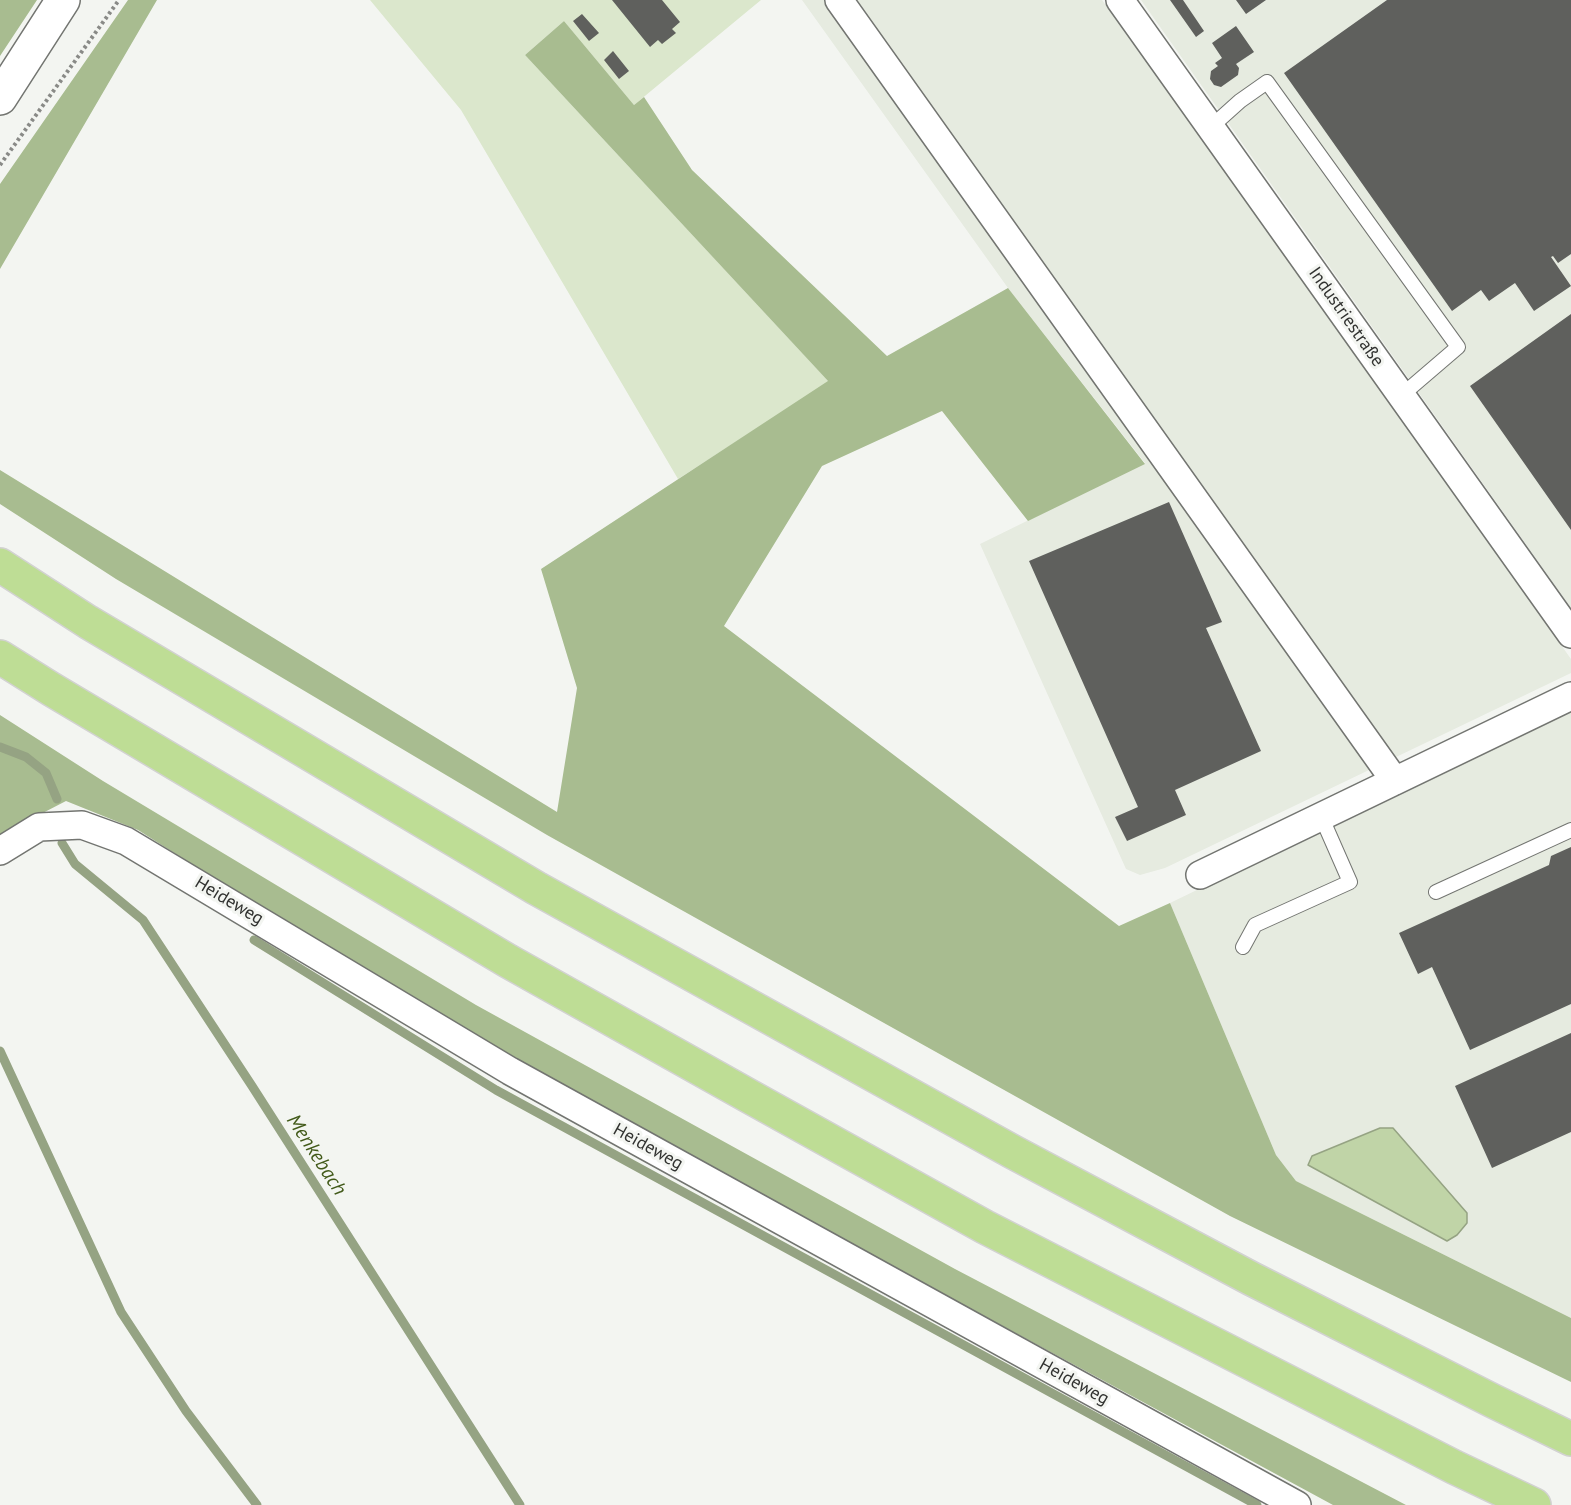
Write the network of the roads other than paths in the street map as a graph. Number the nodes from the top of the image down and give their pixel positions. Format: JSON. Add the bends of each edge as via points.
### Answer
{"nodes":[{"id":1,"x":63,"y":0,"type":"edge"},
{"id":2,"x":838,"y":0,"type":"edge"},
{"id":3,"x":1120,"y":0,"type":"edge"},
{"id":4,"x":0,"y":98,"type":"edge"},
{"id":5,"x":1211,"y":127,"type":"junction"},
{"id":6,"x":1402,"y":395,"type":"junction"},
{"id":7,"x":0,"y":565,"type":"edge"},
{"id":8,"x":1571,"y":634,"type":"edge"},
{"id":9,"x":0,"y":657,"type":"edge"},
{"id":10,"x":1571,"y":696,"type":"edge"},
{"id":11,"x":1395,"y":781,"type":"junction"},
{"id":12,"x":1321,"y":816,"type":"junction"},
{"id":13,"x":1571,"y":830,"type":"edge"},
{"id":14,"x":0,"y":851,"type":"edge"},
{"id":15,"x":1200,"y":875,"type":"dead end"},
{"id":16,"x":1436,"y":892,"type":"dead end"},
{"id":17,"x":1243,"y":947,"type":"dead end"},
{"id":18,"x":1571,"y":1439,"type":"edge"},
{"id":19,"x":1297,"y":1505,"type":"edge"},
{"id":20,"x":1534,"y":1505,"type":"edge"}],
"edges":[{"from":1,"to":4,"type":"street"},
{"from":2,"to":11,"type":"street"},
{"from":3,"to":5,"type":"street","name":"Industriestraße"},
{"from":5,"to":6,"type":"street","name":"Industriestraße"},
{"from":5,"to":6,"type":"lane","via":[[1267,82],[1458,347]]},
{"from":6,"to":8,"type":"street","name":"Industriestraße"},
{"from":7,"to":18,"type":"highway","via":[[88,622],[557,899],[1012,1152],[1262,1284]]},
{"from":9,"to":20,"type":"highway","via":[[508,961],[840,1147],[985,1227]]},
{"from":10,"to":11,"type":"street"},
{"from":11,"to":12,"type":"street"},
{"from":12,"to":15,"type":"street"},
{"from":12,"to":17,"type":"lane","via":[[1350,882],[1255,925]]},
{"from":13,"to":16,"type":"lane"},
{"from":14,"to":19,"type":"street","name":"Heideweg","via":[[39,827],[82,825],[126,841],[510,1071]]}]}
